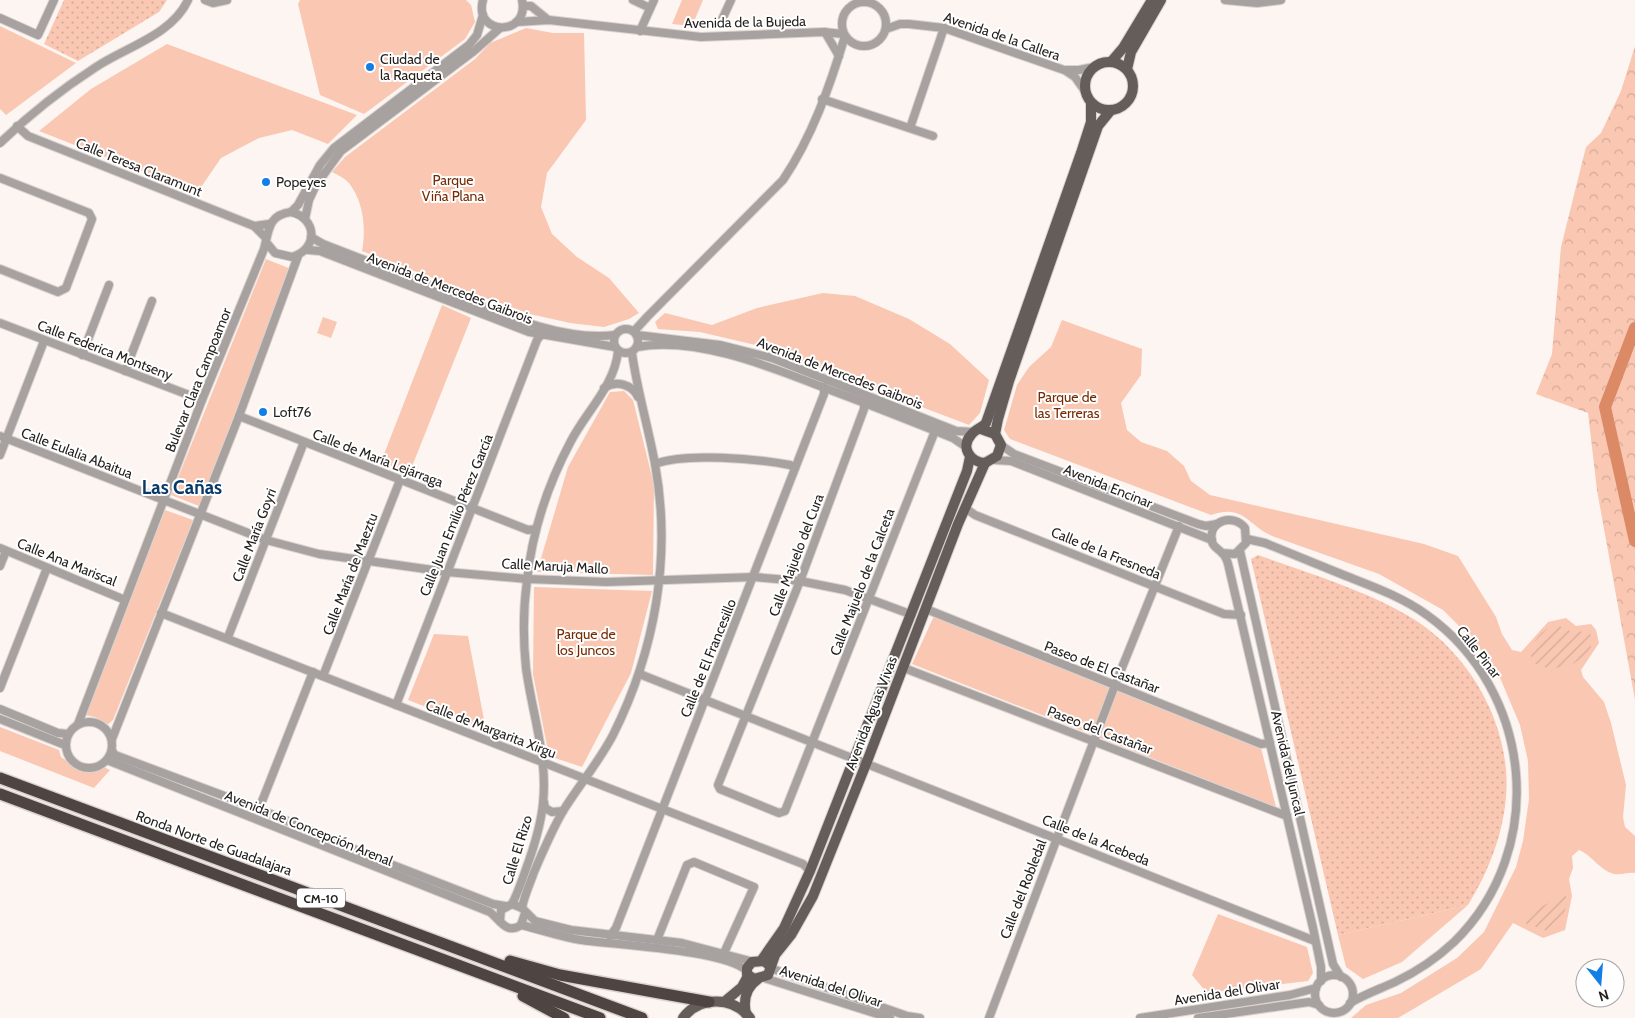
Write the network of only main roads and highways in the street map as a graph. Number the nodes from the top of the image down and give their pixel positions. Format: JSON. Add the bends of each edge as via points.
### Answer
{"nodes":[{"id":1,"x":1152,"y":0,"type":"edge"},
{"id":2,"x":1161,"y":0,"type":"edge"},
{"id":3,"x":1111,"y":62,"type":"junction"},
{"id":4,"x":1127,"y":69,"type":"junction"},
{"id":5,"x":1091,"y":103,"type":"junction"},
{"id":6,"x":1111,"y":110,"type":"junction"},
{"id":7,"x":1064,"y":212,"type":"junction"},
{"id":8,"x":1006,"y":380,"type":"junction"},
{"id":9,"x":977,"y":430,"type":"junction"},
{"id":10,"x":996,"y":434,"type":"junction"},
{"id":11,"x":968,"y":452,"type":"junction"},
{"id":12,"x":989,"y":461,"type":"junction"},
{"id":13,"x":0,"y":778,"type":"edge"},
{"id":14,"x":0,"y":794,"type":"edge"},
{"id":15,"x":425,"y":937,"type":"junction"},
{"id":16,"x":393,"y":941,"type":"junction"},
{"id":17,"x":764,"y":964,"type":"junction"},
{"id":18,"x":754,"y":976,"type":"junction"},
{"id":19,"x":709,"y":1002,"type":"junction"},
{"id":20,"x":724,"y":1002,"type":"junction"},
{"id":21,"x":748,"y":1016,"type":"edge"},
{"id":22,"x":564,"y":1018,"type":"edge"},
{"id":23,"x":600,"y":1018,"type":"edge"},
{"id":24,"x":642,"y":1018,"type":"edge"},
{"id":25,"x":683,"y":1018,"type":"edge"}],
"edges":[{"from":1,"to":3,"type":"main road"},
{"from":2,"to":4,"type":"main road","via":[[1131,52]]},
{"from":3,"to":4,"type":"main road"},
{"from":3,"to":5,"type":"main road","via":[[1094,67],[1086,78],[1085,91]]},
{"from":4,"to":6,"type":"main road","via":[[1133,83],[1132,95],[1126,103]]},
{"from":5,"to":6,"type":"main road"},
{"from":5,"to":7,"type":"main road","via":[[1091,122]]},
{"from":6,"to":7,"type":"main road","via":[[1098,126]]},
{"from":7,"to":8,"type":"main road"},
{"from":8,"to":9,"type":"main road","via":[[986,423]]},
{"from":8,"to":10,"type":"main road"},
{"from":9,"to":10,"type":"main road"},
{"from":9,"to":11,"type":"main road","via":[[969,436]]},
{"from":10,"to":12,"type":"main road","via":[[1000,451]]},
{"from":11,"to":12,"type":"main road"},
{"from":11,"to":17,"type":"main road","name":"Avenida Aguas Vivas","via":[[967,470],[855,759],[810,870]]},
{"from":12,"to":17,"type":"main road","name":"Avenida Aguas Vivas","via":[[965,508],[805,912]]},
{"from":13,"to":15,"type":"highway","name":"Ronda Norte de Guadalajara","number":"CM-10"},
{"from":14,"to":16,"type":"highway","name":"Ronda Norte de Guadalajara","number":"CM-10"},
{"from":15,"to":19,"type":"highway","number":"CM-10","via":[[560,975]]},
{"from":15,"to":24,"type":"highway","name":"Ronda Norte de Guadalajara","number":"CM-10"},
{"from":16,"to":22,"type":"highway","number":"CM-10","via":[[437,963],[523,996]]},
{"from":16,"to":23,"type":"highway","name":"Ronda Norte de Guadalajara","number":"CM-10"},
{"from":17,"to":18,"type":"main road"},
{"from":17,"to":18,"type":"main road","via":[[750,964]]},
{"from":18,"to":20,"type":"main road"},
{"from":18,"to":21,"type":"main road","via":[[745,997]]},
{"from":19,"to":20,"type":"main road","number":"CM-10"},
{"from":19,"to":25,"type":"main road","number":"CM-10","via":[[698,1005]]},
{"from":20,"to":21,"type":"main road","number":"CM-10"}]}
